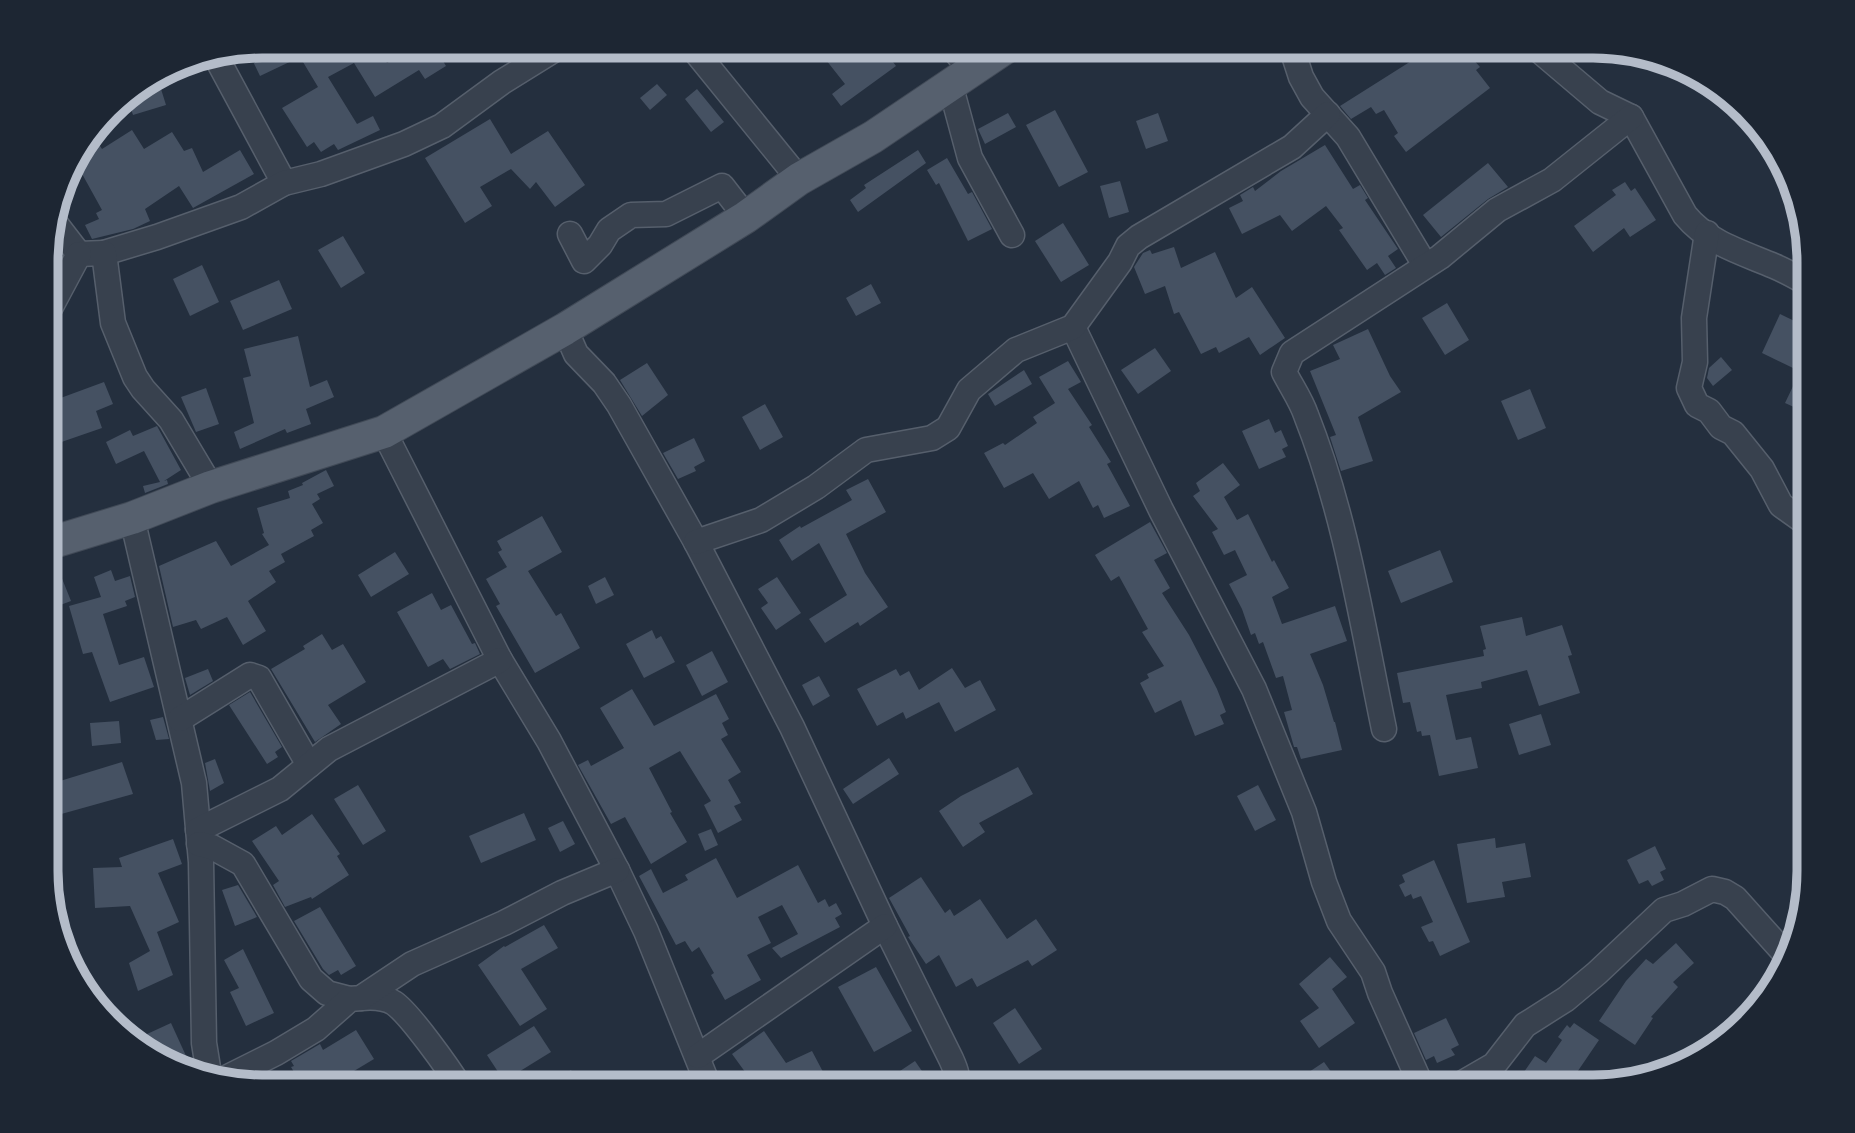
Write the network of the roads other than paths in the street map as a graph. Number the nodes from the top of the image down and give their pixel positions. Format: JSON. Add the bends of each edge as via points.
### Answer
{"nodes":[{"id":1,"x":541,"y":58,"type":"edge"},
{"id":2,"x":701,"y":58,"type":"edge"},
{"id":3,"x":954,"y":58,"type":"edge"},
{"id":4,"x":989,"y":58,"type":"edge"},
{"id":5,"x":1295,"y":58,"type":"edge"},
{"id":6,"x":1548,"y":58,"type":"edge"},
{"id":7,"x":219,"y":63,"type":"edge"},
{"id":8,"x":960,"y":77,"type":"junction"},
{"id":9,"x":1328,"y":114,"type":"junction"},
{"id":10,"x":1631,"y":117,"type":"junction"},
{"id":11,"x":799,"y":179,"type":"junction"},
{"id":12,"x":284,"y":183,"type":"junction"},
{"id":13,"x":746,"y":217,"type":"junction"},
{"id":14,"x":60,"y":230,"type":"edge"},
{"id":15,"x":1707,"y":233,"type":"junction"},
{"id":16,"x":570,"y":234,"type":"dead end"},
{"id":17,"x":1012,"y":235,"type":"dead end"},
{"id":18,"x":104,"y":253,"type":"junction"},
{"id":19,"x":79,"y":254,"type":"junction"},
{"id":20,"x":1425,"y":265,"type":"junction"},
{"id":21,"x":1797,"y":278,"type":"edge"},
{"id":22,"x":58,"y":293,"type":"edge"},
{"id":23,"x":1073,"y":327,"type":"junction"},
{"id":24,"x":565,"y":329,"type":"junction"},
{"id":25,"x":384,"y":432,"type":"junction"},
{"id":26,"x":211,"y":487,"type":"junction"},
{"id":27,"x":1797,"y":516,"type":"edge"},
{"id":28,"x":132,"y":518,"type":"junction"},
{"id":29,"x":58,"y":541,"type":"edge"},
{"id":30,"x":695,"y":542,"type":"junction"},
{"id":31,"x":500,"y":660,"type":"junction"},
{"id":32,"x":180,"y":719,"type":"junction"},
{"id":33,"x":1384,"y":729,"type":"dead end"},
{"id":34,"x":309,"y":765,"type":"junction"},
{"id":35,"x":199,"y":837,"type":"junction"},
{"id":36,"x":617,"y":870,"type":"junction"},
{"id":37,"x":885,"y":926,"type":"junction"},
{"id":38,"x":1782,"y":951,"type":"edge"},
{"id":39,"x":397,"y":973,"type":"junction"},
{"id":40,"x":356,"y":999,"type":"junction"},
{"id":41,"x":401,"y":1009,"type":"junction"},
{"id":42,"x":698,"y":1056,"type":"junction"},
{"id":43,"x":208,"y":1068,"type":"edge"},
{"id":44,"x":234,"y":1074,"type":"edge"},
{"id":45,"x":451,"y":1075,"type":"edge"},
{"id":46,"x":705,"y":1075,"type":"edge"},
{"id":47,"x":956,"y":1075,"type":"edge"},
{"id":48,"x":1417,"y":1075,"type":"edge"},
{"id":49,"x":1477,"y":1075,"type":"edge"}],
"edges":[{"from":1,"to":12,"type":"street","via":[[442,126],[321,174]]},
{"from":2,"to":11,"type":"street"},
{"from":3,"to":8,"type":"street"},
{"from":4,"to":8,"type":"main road"},
{"from":5,"to":9,"type":"street","via":[[1312,97]]},
{"from":6,"to":10,"type":"street","via":[[1600,102]]},
{"from":7,"to":12,"type":"street"},
{"from":8,"to":11,"type":"main road","via":[[873,137]]},
{"from":8,"to":17,"type":"street","via":[[970,158]]},
{"from":9,"to":20,"type":"street","via":[[1348,137]]},
{"from":9,"to":23,"type":"street","via":[[1292,147],[1128,246]]},
{"from":10,"to":15,"type":"street","via":[[1685,215],[1695,228]]},
{"from":10,"to":20,"type":"street","via":[[1552,180],[1497,211]]},
{"from":11,"to":13,"type":"main road"},
{"from":12,"to":18,"type":"street","via":[[241,207]]},
{"from":13,"to":16,"type":"street","via":[[722,186],[666,214],[631,215],[609,230],[584,261]]},
{"from":13,"to":24,"type":"main road"},
{"from":14,"to":19,"type":"street"},
{"from":15,"to":21,"type":"street","via":[[1714,242]]},
{"from":15,"to":27,"type":"street","via":[[1689,388],[1697,405],[1733,433],[1762,468],[1781,505]]},
{"from":18,"to":19,"type":"street"},
{"from":18,"to":26,"type":"street","via":[[113,323],[135,377],[171,420]]},
{"from":19,"to":22,"type":"street"},
{"from":20,"to":33,"type":"street","via":[[1292,353],[1284,372],[1305,412],[1328,475]]},
{"from":23,"to":30,"type":"street","via":[[1016,349],[969,390],[941,435],[866,450],[761,520]]},
{"from":23,"to":48,"type":"street","via":[[1254,690],[1304,812],[1339,921],[1373,972]]},
{"from":24,"to":25,"type":"main road"},
{"from":24,"to":30,"type":"street","via":[[576,354],[619,405]]},
{"from":25,"to":26,"type":"main road"},
{"from":25,"to":31,"type":"street"},
{"from":26,"to":28,"type":"main road"},
{"from":28,"to":29,"type":"main road"},
{"from":28,"to":32,"type":"street"},
{"from":30,"to":37,"type":"street","via":[[792,727]]},
{"from":31,"to":34,"type":"street","via":[[329,749]]},
{"from":31,"to":36,"type":"street"},
{"from":32,"to":34,"type":"street","via":[[255,675]]},
{"from":32,"to":35,"type":"street","via":[[194,783]]},
{"from":34,"to":35,"type":"street","via":[[280,789]]},
{"from":35,"to":40,"type":"street","via":[[243,864],[311,979],[327,993]]},
{"from":35,"to":43,"type":"street"},
{"from":36,"to":39,"type":"street"},
{"from":36,"to":42,"type":"street"},
{"from":37,"to":42,"type":"street"},
{"from":37,"to":47,"type":"street"},
{"from":38,"to":49,"type":"street","via":[[1735,898],[1712,889],[1664,910],[1598,973],[1525,1025],[1494,1065]]},
{"from":39,"to":40,"type":"street"},
{"from":39,"to":41,"type":"street"},
{"from":40,"to":41,"type":"street","via":[[386,999]]},
{"from":40,"to":44,"type":"street","via":[[276,1053]]},
{"from":41,"to":45,"type":"street"},
{"from":42,"to":46,"type":"street"}]}
